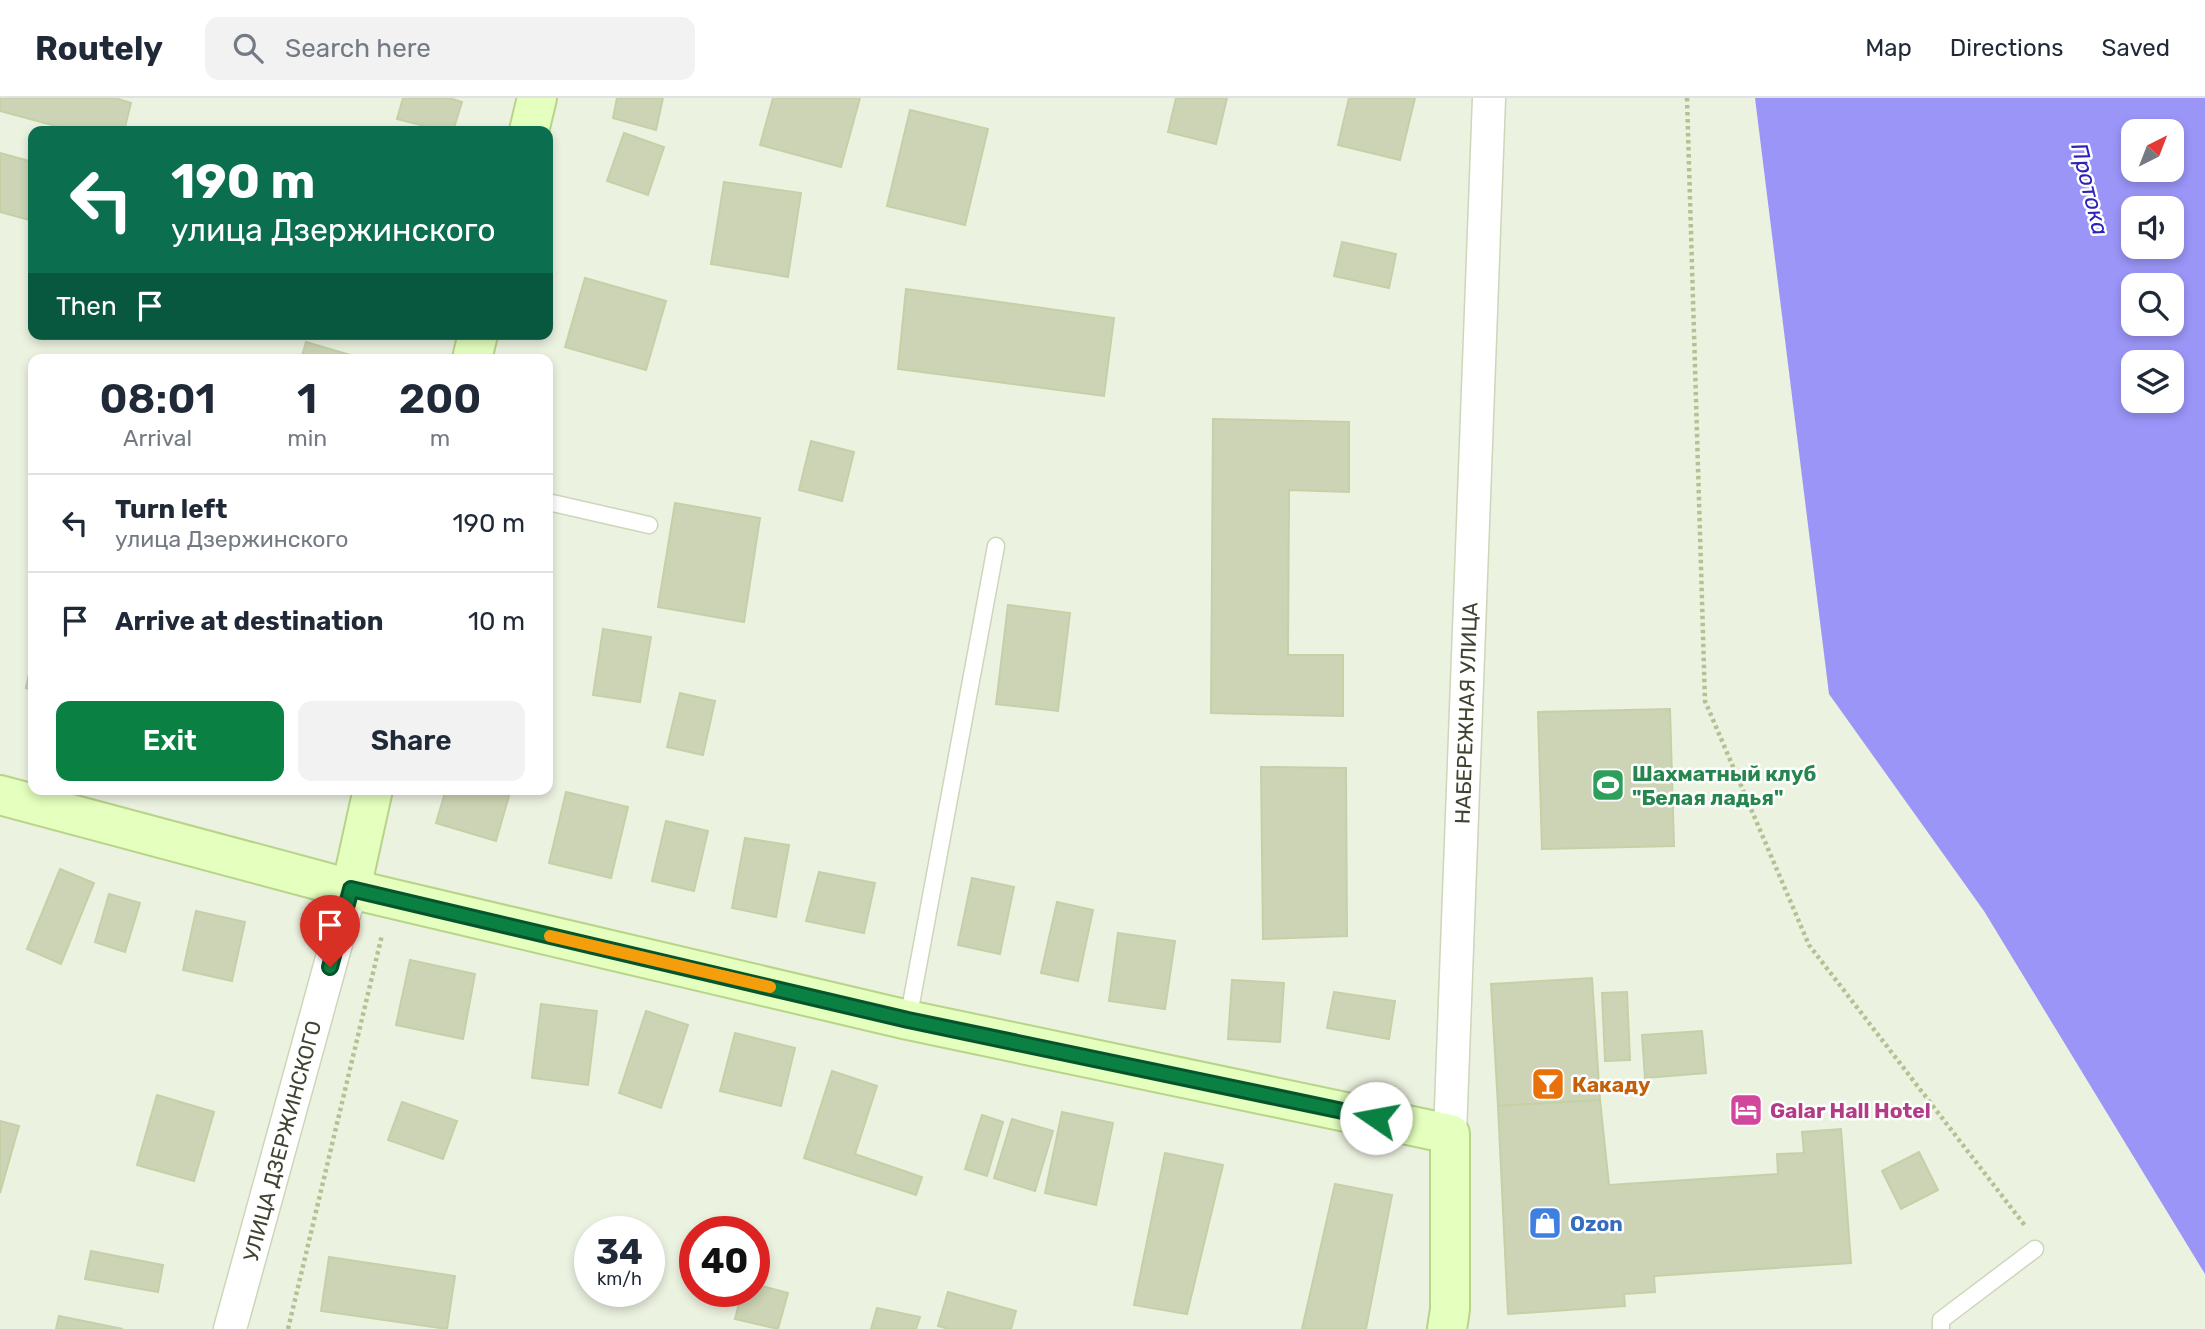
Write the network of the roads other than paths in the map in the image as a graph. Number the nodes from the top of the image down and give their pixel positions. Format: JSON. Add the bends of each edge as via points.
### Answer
{"nodes":[{"id":1,"x":537,"y":98,"type":"edge"},
{"id":2,"x":1489,"y":98,"type":"edge"},
{"id":3,"x":530,"y":126,"type":"edge"},
{"id":4,"x":553,"y":503,"type":"edge"},
{"id":5,"x":649,"y":526,"type":"dead end"},
{"id":6,"x":996,"y":545,"type":"dead end"},
{"id":7,"x":0,"y":795,"type":"edge"},
{"id":8,"x":372,"y":795,"type":"edge"},
{"id":9,"x":351,"y":889,"type":"junction"},
{"id":10,"x":908,"y":1020,"type":"junction"},
{"id":11,"x":1450,"y":1134,"type":"junction"},
{"id":12,"x":2035,"y":1248,"type":"road end"},
{"id":13,"x":1453,"y":1320,"type":"edge"},
{"id":14,"x":230,"y":1329,"type":"edge"},
{"id":15,"x":1941,"y":1329,"type":"edge"}],
"edges":[{"from":1,"to":3,"type":"street"},
{"from":2,"to":11,"type":"street","name":"НАБЕРЕЖНАЯ УЛИЦА"},
{"from":4,"to":5,"type":"lane"},
{"from":6,"to":10,"type":"lane"},
{"from":7,"to":9,"type":"street"},
{"from":8,"to":9,"type":"street","name":"УЛИЦА ДЗЕРЖИНСКОГО"},
{"from":9,"to":10,"type":"street"},
{"from":9,"to":14,"type":"street","name":"УЛИЦА ДЗЕРЖИНСКОГО"},
{"from":10,"to":11,"type":"street"},
{"from":11,"to":13,"type":"street","name":"НАБЕРЕЖНАЯ УЛИЦА"},
{"from":12,"to":15,"type":"lane","via":[[1941,1320]]}]}
